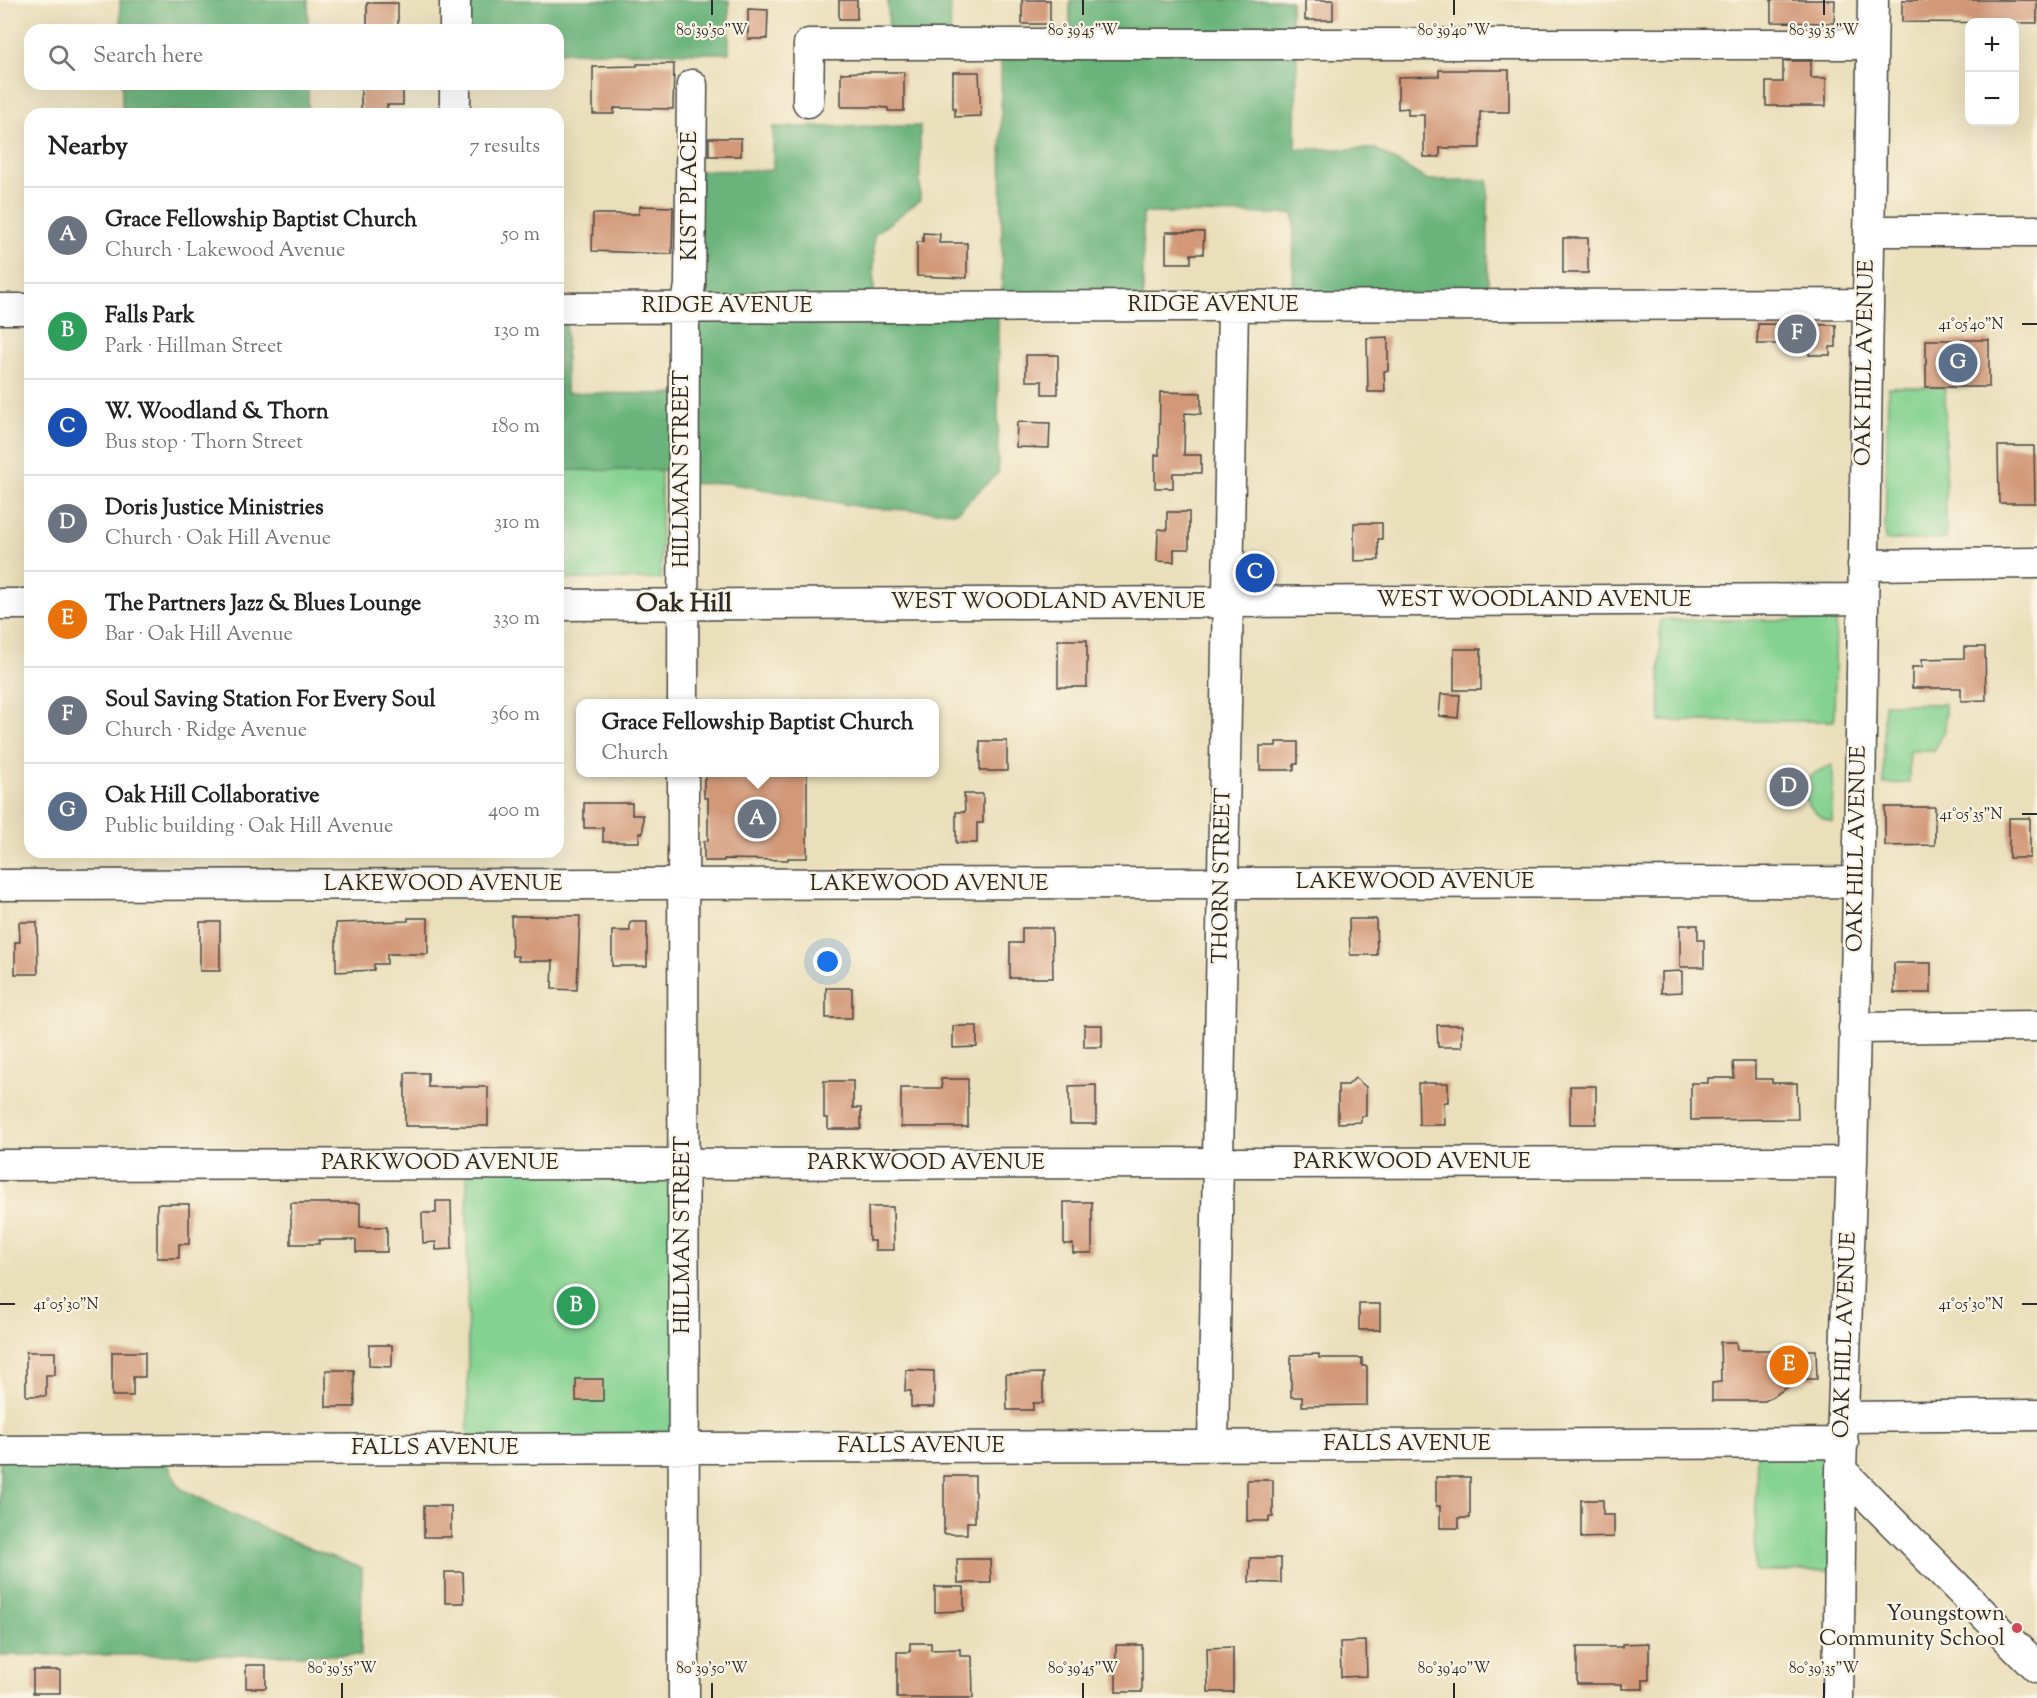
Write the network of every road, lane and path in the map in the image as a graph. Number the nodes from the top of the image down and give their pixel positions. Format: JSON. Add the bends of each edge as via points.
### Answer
{"nodes":[{"id":1,"x":455,"y":0,"type":"edge"},
{"id":2,"x":1873,"y":0,"type":"edge"},
{"id":3,"x":455,"y":24,"type":"edge"},
{"id":4,"x":1871,"y":44,"type":"junction"},
{"id":5,"x":692,"y":85,"type":"dead end"},
{"id":6,"x":455,"y":90,"type":"edge"},
{"id":7,"x":808,"y":102,"type":"dead end"},
{"id":8,"x":455,"y":108,"type":"edge"},
{"id":9,"x":1869,"y":231,"type":"junction"},
{"id":10,"x":2037,"y":231,"type":"edge"},
{"id":11,"x":1867,"y":304,"type":"junction"},
{"id":12,"x":1233,"y":306,"type":"junction"},
{"id":13,"x":688,"y":307,"type":"junction"},
{"id":14,"x":564,"y":308,"type":"edge"},
{"id":15,"x":0,"y":309,"type":"edge"},
{"id":16,"x":24,"y":309,"type":"edge"},
{"id":17,"x":2037,"y":563,"type":"edge"},
{"id":18,"x":1863,"y":566,"type":"junction"},
{"id":19,"x":1862,"y":599,"type":"junction"},
{"id":20,"x":1228,"y":603,"type":"junction"},
{"id":21,"x":0,"y":604,"type":"edge"},
{"id":22,"x":24,"y":604,"type":"edge"},
{"id":23,"x":564,"y":604,"type":"edge"},
{"id":24,"x":683,"y":605,"type":"junction"},
{"id":25,"x":683,"y":699,"type":"edge"},
{"id":26,"x":683,"y":777,"type":"edge"},
{"id":27,"x":1857,"y":882,"type":"junction"},
{"id":28,"x":1223,"y":884,"type":"junction"},
{"id":29,"x":0,"y":885,"type":"edge"},
{"id":30,"x":683,"y":885,"type":"junction"},
{"id":31,"x":2037,"y":1026,"type":"edge"},
{"id":32,"x":1854,"y":1028,"type":"junction"},
{"id":33,"x":1852,"y":1162,"type":"junction"},
{"id":34,"x":1218,"y":1163,"type":"junction"},
{"id":35,"x":684,"y":1164,"type":"junction"},
{"id":36,"x":0,"y":1165,"type":"edge"},
{"id":37,"x":2037,"y":1415,"type":"edge"},
{"id":38,"x":1842,"y":1443,"type":"junction"},
{"id":39,"x":1213,"y":1445,"type":"junction"},
{"id":40,"x":684,"y":1448,"type":"junction"},
{"id":41,"x":0,"y":1451,"type":"edge"},
{"id":42,"x":2037,"y":1668,"type":"edge"},
{"id":43,"x":684,"y":1698,"type":"edge"},
{"id":44,"x":1838,"y":1698,"type":"edge"}],
"edges":[{"from":1,"to":3,"type":"street"},
{"from":2,"to":4,"type":"street","name":"OAK HILL AVENUE"},
{"from":4,"to":7,"type":"street","via":[[808,44]]},
{"from":4,"to":9,"type":"street","name":"OAK HILL AVENUE"},
{"from":5,"to":13,"type":"street","name":"KIST PLACE"},
{"from":6,"to":8,"type":"street"},
{"from":9,"to":10,"type":"street"},
{"from":9,"to":11,"type":"street","name":"OAK HILL AVENUE"},
{"from":11,"to":12,"type":"street","name":"RIDGE AVENUE"},
{"from":11,"to":18,"type":"street","name":"OAK HILL AVENUE"},
{"from":12,"to":13,"type":"street","name":"RIDGE AVENUE"},
{"from":12,"to":20,"type":"street","name":"THORN STREET"},
{"from":13,"to":14,"type":"street","name":"RIDGE AVENUE"},
{"from":13,"to":24,"type":"street","name":"HILLMAN STREET","via":[[684,324]]},
{"from":15,"to":16,"type":"street"},
{"from":17,"to":18,"type":"street"},
{"from":18,"to":19,"type":"street","name":"OAK HILL AVENUE"},
{"from":19,"to":20,"type":"street","name":"WEST WOODLAND AVENUE"},
{"from":19,"to":27,"type":"street","name":"OAK HILL AVENUE"},
{"from":20,"to":24,"type":"street","name":"WEST WOODLAND AVENUE"},
{"from":20,"to":28,"type":"street","name":"THORN STREET"},
{"from":21,"to":22,"type":"street"},
{"from":23,"to":24,"type":"street","name":"WEST WOODLAND AVENUE"},
{"from":24,"to":25,"type":"street","name":"HILLMAN STREET"},
{"from":26,"to":30,"type":"street","name":"HILLMAN STREET"},
{"from":27,"to":28,"type":"street","name":"LAKEWOOD AVENUE"},
{"from":27,"to":32,"type":"street","name":"OAK HILL AVENUE"},
{"from":28,"to":30,"type":"street","name":"LAKEWOOD AVENUE"},
{"from":28,"to":34,"type":"street","name":"THORN STREET"},
{"from":29,"to":30,"type":"street","name":"LAKEWOOD AVENUE"},
{"from":30,"to":35,"type":"street","name":"HILLMAN STREET"},
{"from":31,"to":32,"type":"street"},
{"from":32,"to":33,"type":"street","name":"OAK HILL AVENUE"},
{"from":33,"to":34,"type":"street","name":"PARKWOOD AVENUE"},
{"from":33,"to":38,"type":"street","name":"OAK HILL AVENUE"},
{"from":34,"to":35,"type":"street","name":"PARKWOOD AVENUE"},
{"from":34,"to":39,"type":"street","name":"THORN STREET"},
{"from":35,"to":36,"type":"street","name":"PARKWOOD AVENUE"},
{"from":35,"to":40,"type":"street","name":"HILLMAN STREET"},
{"from":37,"to":38,"type":"street","name":"FALLS AVENUE"},
{"from":38,"to":39,"type":"street","name":"FALLS AVENUE"},
{"from":38,"to":42,"type":"street"},
{"from":38,"to":44,"type":"street","name":"OAK HILL AVENUE"},
{"from":39,"to":40,"type":"street","name":"FALLS AVENUE"},
{"from":40,"to":41,"type":"street","name":"FALLS AVENUE"},
{"from":40,"to":43,"type":"street","name":"HILLMAN STREET"}]}
